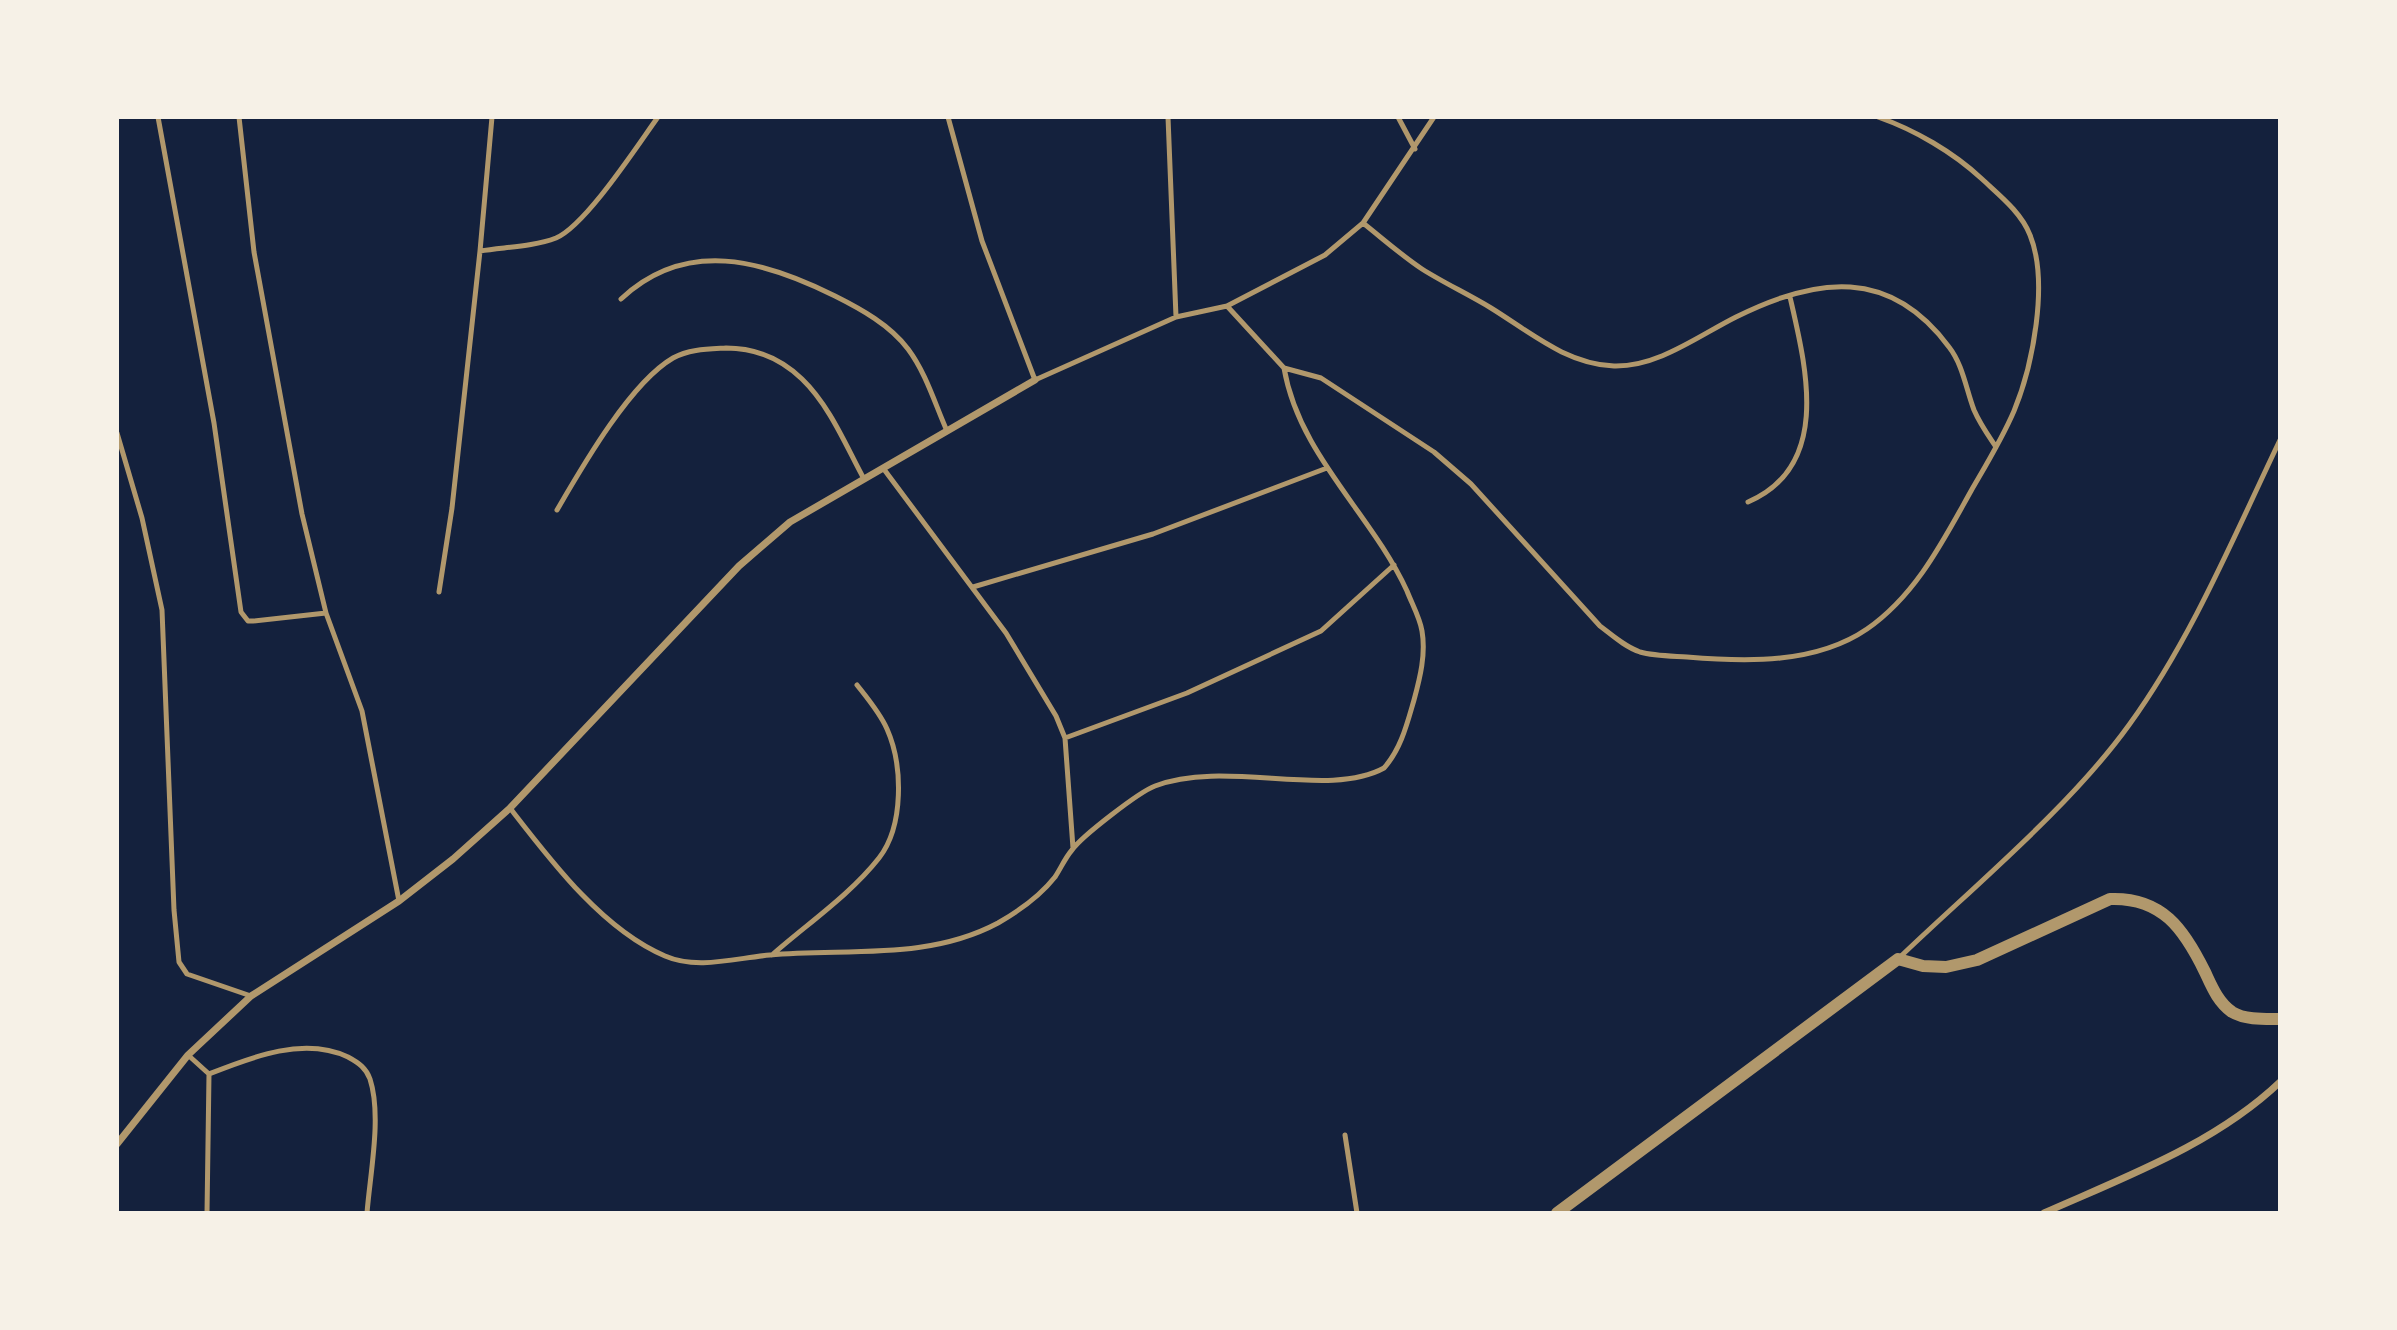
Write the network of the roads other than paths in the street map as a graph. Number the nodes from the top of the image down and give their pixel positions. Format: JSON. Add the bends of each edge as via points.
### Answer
{"nodes":[{"id":1,"x":158,"y":117,"type":"edge"},
{"id":2,"x":239,"y":117,"type":"edge"},
{"id":3,"x":492,"y":117,"type":"edge"},
{"id":4,"x":658,"y":117,"type":"edge"},
{"id":5,"x":1168,"y":117,"type":"edge"},
{"id":6,"x":1398,"y":117,"type":"edge"},
{"id":7,"x":1434,"y":117,"type":"edge"},
{"id":8,"x":1878,"y":117,"type":"edge"},
{"id":9,"x":948,"y":118,"type":"edge"},
{"id":10,"x":1415,"y":149,"type":"junction"},
{"id":11,"x":1363,"y":223,"type":"junction"},
{"id":12,"x":480,"y":251,"type":"junction"},
{"id":13,"x":1790,"y":297,"type":"junction"},
{"id":14,"x":621,"y":299,"type":"dead end"},
{"id":15,"x":1227,"y":306,"type":"junction"},
{"id":16,"x":1176,"y":317,"type":"junction"},
{"id":17,"x":1284,"y":368,"type":"junction"},
{"id":18,"x":1035,"y":380,"type":"junction"},
{"id":19,"x":947,"y":432,"type":"junction"},
{"id":20,"x":117,"y":433,"type":"edge"},
{"id":21,"x":2280,"y":440,"type":"edge"},
{"id":22,"x":1996,"y":447,"type":"junction"},
{"id":23,"x":883,"y":468,"type":"junction"},
{"id":24,"x":1327,"y":468,"type":"junction"},
{"id":25,"x":864,"y":479,"type":"junction"},
{"id":26,"x":1748,"y":502,"type":"dead end"},
{"id":27,"x":557,"y":510,"type":"dead end"},
{"id":28,"x":1394,"y":565,"type":"junction"},
{"id":29,"x":973,"y":587,"type":"junction"},
{"id":30,"x":439,"y":592,"type":"dead end"},
{"id":31,"x":326,"y":613,"type":"junction"},
{"id":32,"x":857,"y":685,"type":"dead end"},
{"id":33,"x":1065,"y":738,"type":"junction"},
{"id":34,"x":510,"y":808,"type":"junction"},
{"id":35,"x":1073,"y":848,"type":"junction"},
{"id":36,"x":399,"y":901,"type":"junction"},
{"id":37,"x":772,"y":955,"type":"junction"},
{"id":38,"x":1898,"y":959,"type":"junction"},
{"id":39,"x":251,"y":996,"type":"junction"},
{"id":40,"x":2280,"y":1019,"type":"edge"},
{"id":41,"x":188,"y":1055,"type":"junction"},
{"id":42,"x":209,"y":1074,"type":"junction"},
{"id":43,"x":2279,"y":1084,"type":"edge"},
{"id":44,"x":1345,"y":1135,"type":"dead end"},
{"id":45,"x":117,"y":1144,"type":"edge"},
{"id":46,"x":207,"y":1213,"type":"edge"},
{"id":47,"x":367,"y":1213,"type":"edge"},
{"id":48,"x":1357,"y":1213,"type":"edge"},
{"id":49,"x":1558,"y":1213,"type":"edge"},
{"id":50,"x":2044,"y":1213,"type":"edge"}],
"edges":[{"from":1,"to":31,"type":"lane","via":[[214,423],[241,612],[248,621]]},
{"from":2,"to":31,"type":"lane","via":[[254,252],[302,514]]},
{"from":3,"to":12,"type":"lane"},
{"from":4,"to":12,"type":"lane","via":[[565,232],[545,241]]},
{"from":5,"to":16,"type":"lane"},
{"from":6,"to":10,"type":"lane"},
{"from":7,"to":10,"type":"lane"},
{"from":8,"to":22,"type":"lane","via":[[1926,139],[1971,169],[2013,208],[2029,233],[2038,260],[2039,296],[2014,410]]},
{"from":9,"to":18,"type":"lane","via":[[982,241]]},
{"from":10,"to":11,"type":"lane"},
{"from":11,"to":13,"type":"lane","via":[[1422,269],[1550,346],[1597,364],[1631,365],[1658,358],[1739,316]]},
{"from":11,"to":15,"type":"lane","via":[[1325,255]]},
{"from":12,"to":30,"type":"lane"},
{"from":13,"to":22,"type":"lane","via":[[1855,285],[1905,303],[1951,348],[1975,412]]},
{"from":13,"to":26,"type":"lane","via":[[1807,375],[1808,400],[1799,451],[1780,483]]},
{"from":14,"to":19,"type":"lane","via":[[651,274],[676,265],[740,263],[796,276],[857,308],[907,348]]},
{"from":15,"to":16,"type":"lane"},
{"from":15,"to":17,"type":"lane"},
{"from":16,"to":18,"type":"lane"},
{"from":17,"to":22,"type":"lane","via":[[1321,378],[1434,452],[1471,484],[1600,626],[1640,652],[1669,656],[1796,656],[1844,643],[1868,628],[1896,606],[1928,566]]},
{"from":17,"to":24,"type":"lane","via":[[1294,412]]},
{"from":18,"to":19,"type":"street"},
{"from":19,"to":23,"type":"street"},
{"from":20,"to":39,"type":"lane","via":[[162,610],[170,844],[180,962],[187,974]]},
{"from":21,"to":38,"type":"lane","via":[[2197,611],[2128,726],[2064,798]]},
{"from":23,"to":25,"type":"street"},
{"from":23,"to":29,"type":"lane"},
{"from":24,"to":28,"type":"lane"},
{"from":24,"to":29,"type":"lane","via":[[1153,534]]},
{"from":25,"to":27,"type":"lane","via":[[820,399],[772,356],[746,348],[693,350],[673,358],[626,406]]},
{"from":25,"to":34,"type":"street","via":[[790,522],[739,566]]},
{"from":28,"to":33,"type":"lane","via":[[1321,631],[1187,693]]},
{"from":28,"to":35,"type":"lane","via":[[1422,628],[1424,649],[1406,729],[1384,768],[1348,778],[1212,775],[1165,782],[1146,789]]},
{"from":29,"to":33,"type":"lane","via":[[1041,690]]},
{"from":31,"to":36,"type":"lane","via":[[362,711]]},
{"from":32,"to":37,"type":"lane","via":[[881,715],[894,751],[897,800],[890,834],[865,874]]},
{"from":33,"to":35,"type":"lane"},
{"from":34,"to":36,"type":"street"},
{"from":34,"to":37,"type":"lane","via":[[605,918],[644,945],[666,957],[695,962]]},
{"from":35,"to":37,"type":"lane","via":[[1039,895],[997,923],[961,937],[869,953]]},
{"from":36,"to":39,"type":"street"},
{"from":38,"to":40,"type":"street","via":[[1946,967],[1977,960],[2110,899],[2132,898],[2170,918],[2194,949],[2217,996],[2233,1012]]},
{"from":38,"to":49,"type":"street"},
{"from":39,"to":41,"type":"street"},
{"from":41,"to":42,"type":"lane"},
{"from":41,"to":45,"type":"street"},
{"from":42,"to":46,"type":"lane"},
{"from":42,"to":47,"type":"lane","via":[[268,1054],[306,1048],[335,1052],[359,1063],[371,1081],[374,1101]]},
{"from":43,"to":50,"type":"street","via":[[2177,1153]]},
{"from":44,"to":48,"type":"lane"}]}
